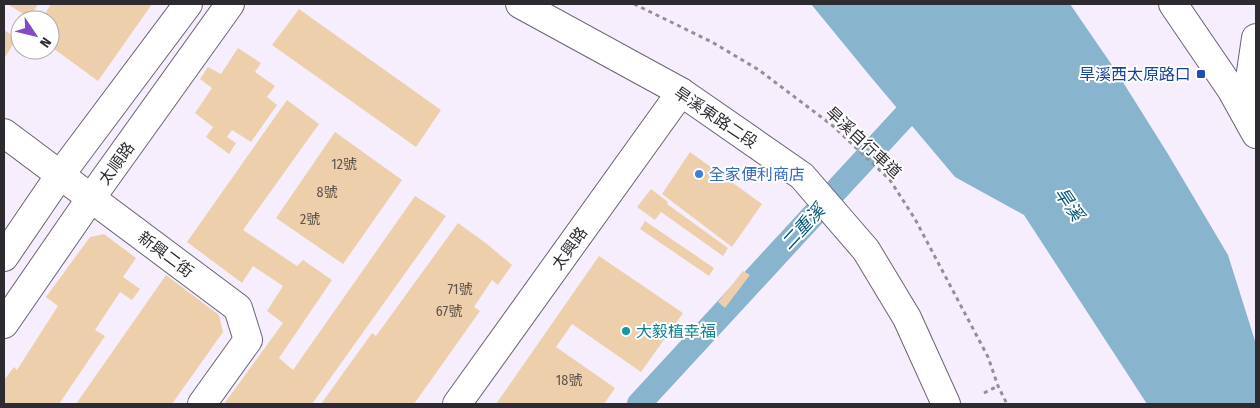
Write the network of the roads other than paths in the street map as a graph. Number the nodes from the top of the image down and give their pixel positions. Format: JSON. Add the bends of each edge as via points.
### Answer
{"nodes":[{"id":1,"x":188,"y":4,"type":"edge"},
{"id":2,"x":230,"y":4,"type":"edge"},
{"id":3,"x":520,"y":4,"type":"edge"},
{"id":4,"x":1173,"y":4,"type":"edge"},
{"id":5,"x":1256,"y":38,"type":"edge"},
{"id":6,"x":681,"y":92,"type":"junction"},
{"id":7,"x":1250,"y":124,"type":"edge"},
{"id":8,"x":4,"y":133,"type":"edge"},
{"id":9,"x":60,"y":176,"type":"junction"},
{"id":10,"x":91,"y":198,"type":"junction"},
{"id":11,"x":4,"y":257,"type":"edge"},
{"id":12,"x":4,"y":324,"type":"edge"},
{"id":13,"x":202,"y":404,"type":"edge"},
{"id":14,"x":457,"y":404,"type":"edge"},
{"id":15,"x":946,"y":404,"type":"edge"}],
"edges":[{"from":1,"to":9,"type":"street"},
{"from":2,"to":10,"type":"street","name":"太順路"},
{"from":3,"to":6,"type":"street","name":"旱溪東路二段"},
{"from":4,"to":7,"type":"street","via":[[1231,89]]},
{"from":5,"to":7,"type":"street"},
{"from":6,"to":14,"type":"street","name":"太興路"},
{"from":6,"to":15,"type":"street","name":"旱溪東路二段","via":[[802,176],[866,250],[907,318]]},
{"from":8,"to":9,"type":"street","name":"新興二街"},
{"from":9,"to":10,"type":"street","name":"新興二街"},
{"from":9,"to":11,"type":"street"},
{"from":10,"to":12,"type":"street","name":"太順路"},
{"from":10,"to":13,"type":"street","name":"新興二街","via":[[238,308],[248,340]]}]}
